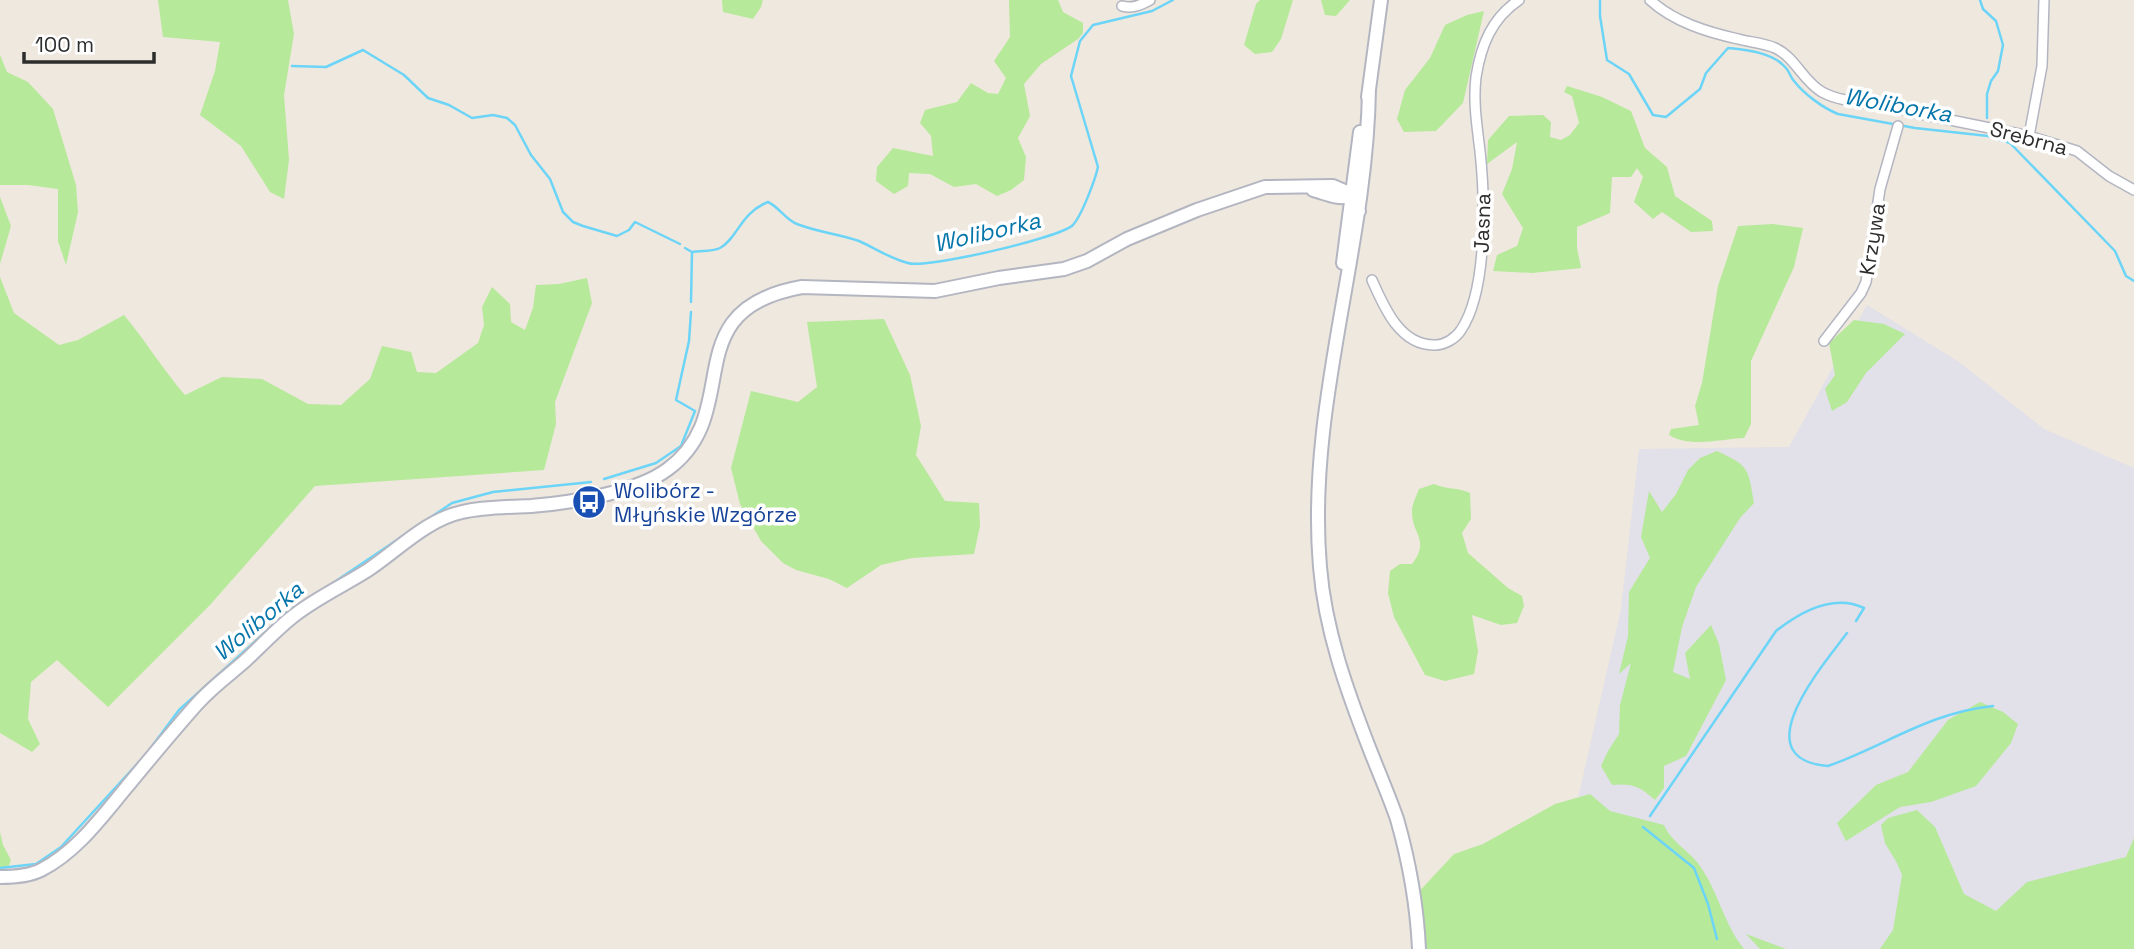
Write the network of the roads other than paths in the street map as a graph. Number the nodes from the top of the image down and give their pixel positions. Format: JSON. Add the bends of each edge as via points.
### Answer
{"nodes":[{"id":1,"x":1150,"y":0,"type":"edge"},
{"id":2,"x":1381,"y":0,"type":"edge"},
{"id":3,"x":1519,"y":0,"type":"edge"},
{"id":4,"x":1650,"y":0,"type":"edge"},
{"id":5,"x":2044,"y":0,"type":"edge"},
{"id":6,"x":1122,"y":6,"type":"dead end"},
{"id":7,"x":1369,"y":89,"type":"junction"},
{"id":8,"x":1898,"y":126,"type":"dead end"},
{"id":9,"x":2029,"y":136,"type":"junction"},
{"id":10,"x":1356,"y":162,"type":"junction"},
{"id":11,"x":1362,"y":182,"type":"junction"},
{"id":12,"x":1295,"y":186,"type":"junction"},
{"id":13,"x":1328,"y":186,"type":"junction"},
{"id":14,"x":2134,"y":190,"type":"edge"},
{"id":15,"x":1345,"y":197,"type":"junction"},
{"id":16,"x":1354,"y":210,"type":"junction"},
{"id":17,"x":1371,"y":280,"type":"dead end"},
{"id":18,"x":1824,"y":341,"type":"dead end"},
{"id":19,"x":0,"y":877,"type":"edge"},
{"id":20,"x":1419,"y":949,"type":"edge"}],
"edges":[{"from":1,"to":6,"type":"street"},
{"from":2,"to":7,"type":"main road"},
{"from":3,"to":17,"type":"street","name":"Jasna","via":[[1494,23],[1476,76],[1483,238],[1477,287],[1461,331],[1439,345],[1414,340],[1394,323]]},
{"from":4,"to":9,"type":"street","name":"Srebrna","via":[[1696,27],[1774,47],[1811,84],[1835,97]]},
{"from":5,"to":9,"type":"street","via":[[2042,66]]},
{"from":7,"to":10,"type":"main road"},
{"from":7,"to":11,"type":"main road"},
{"from":8,"to":18,"type":"street","name":"Krzywa","via":[[1880,189],[1866,282]]},
{"from":9,"to":14,"type":"street","name":"Srebrna","via":[[2080,153]]},
{"from":10,"to":13,"type":"main road","via":[[1345,177]]},
{"from":10,"to":15,"type":"main road"},
{"from":11,"to":15,"type":"main road"},
{"from":11,"to":16,"type":"main road"},
{"from":12,"to":13,"type":"main road"},
{"from":12,"to":15,"type":"main road"},
{"from":12,"to":19,"type":"main road","via":[[1265,187],[1231,197],[1064,269],[935,291],[802,287],[754,302],[738,314],[723,338],[705,419],[668,470],[611,492],[535,506],[464,511],[426,527],[292,617],[199,702],[73,847],[39,871]]},
{"from":13,"to":15,"type":"main road","via":[[1344,190]]},
{"from":15,"to":16,"type":"main road"},
{"from":16,"to":20,"type":"main road","via":[[1340,284],[1338,336],[1319,480],[1318,540],[1335,647],[1399,828],[1414,897]]}]}
